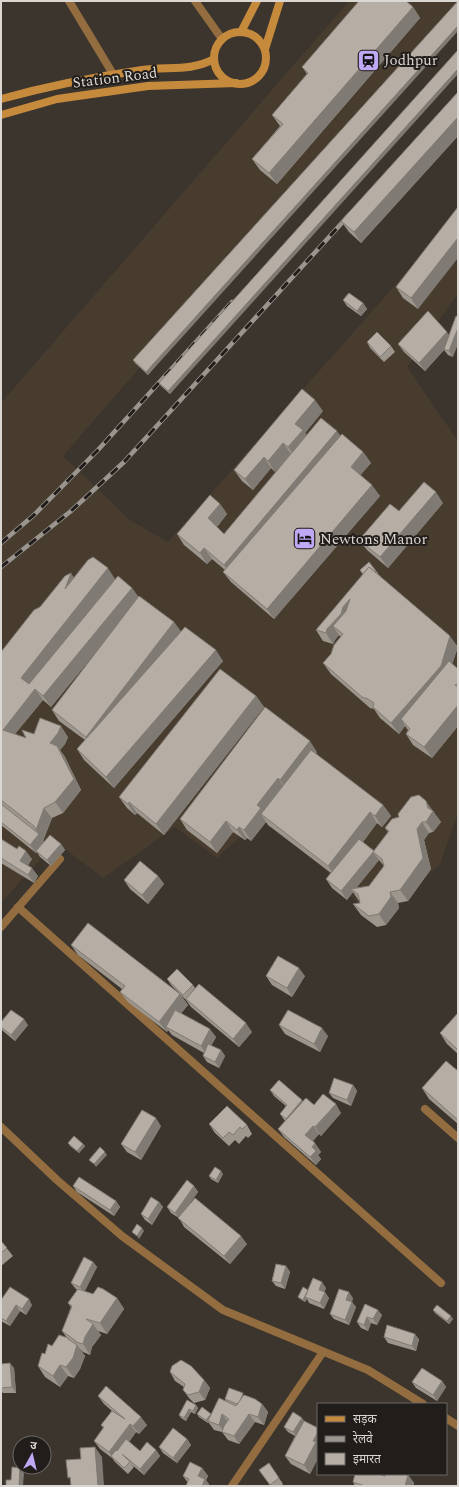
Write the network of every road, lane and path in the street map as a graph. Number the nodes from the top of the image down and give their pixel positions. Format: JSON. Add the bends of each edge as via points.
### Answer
{"nodes":[{"id":1,"x":69,"y":1,"type":"edge"},
{"id":2,"x":195,"y":1,"type":"edge"},
{"id":3,"x":257,"y":1,"type":"edge"},
{"id":4,"x":280,"y":1,"type":"edge"},
{"id":5,"x":241,"y":32,"type":"junction"},
{"id":6,"x":222,"y":39,"type":"junction"},
{"id":7,"x":265,"y":49,"type":"junction"},
{"id":8,"x":214,"y":59,"type":"junction"},
{"id":9,"x":113,"y":74,"type":"junction"},
{"id":10,"x":236,"y":84,"type":"junction"},
{"id":11,"x":1,"y":99,"type":"edge"},
{"id":12,"x":1,"y":115,"type":"edge"},
{"id":13,"x":60,"y":859,"type":"dead end"},
{"id":14,"x":18,"y":907,"type":"junction"},
{"id":15,"x":1,"y":927,"type":"edge"},
{"id":16,"x":425,"y":1109,"type":"dead end"},
{"id":17,"x":1,"y":1127,"type":"edge"},
{"id":18,"x":458,"y":1138,"type":"edge"},
{"id":19,"x":441,"y":1283,"type":"dead end"},
{"id":20,"x":323,"y":1352,"type":"junction"},
{"id":21,"x":420,"y":1403,"type":"edge"},
{"id":22,"x":447,"y":1419,"type":"edge"},
{"id":23,"x":458,"y":1426,"type":"edge"},
{"id":24,"x":232,"y":1486,"type":"edge"}],
"edges":[{"from":1,"to":9,"type":"street"},
{"from":2,"to":6,"type":"street"},
{"from":3,"to":5,"type":"street"},
{"from":4,"to":7,"type":"street"},
{"from":5,"to":6,"type":"street","via":[[227,35]]},
{"from":5,"to":7,"type":"street","via":[[251,34]]},
{"from":6,"to":8,"type":"street","via":[[214,52]]},
{"from":7,"to":10,"type":"street","via":[[265,66],[261,73],[250,82]]},
{"from":8,"to":9,"type":"street","name":"Station Road","via":[[193,67],[146,69]]},
{"from":8,"to":10,"type":"street","via":[[220,75]]},
{"from":9,"to":11,"type":"street","name":"Station Road","via":[[56,84]]},
{"from":10,"to":12,"type":"street","name":"Station Road","via":[[148,86],[57,99]]},
{"from":13,"to":14,"type":"street"},
{"from":14,"to":15,"type":"street"},
{"from":14,"to":19,"type":"street"},
{"from":16,"to":18,"type":"street"},
{"from":17,"to":20,"type":"street","via":[[122,1236],[223,1310]]},
{"from":20,"to":21,"type":"street","via":[[368,1370]]},
{"from":20,"to":24,"type":"street"},
{"from":22,"to":23,"type":"street"}]}
